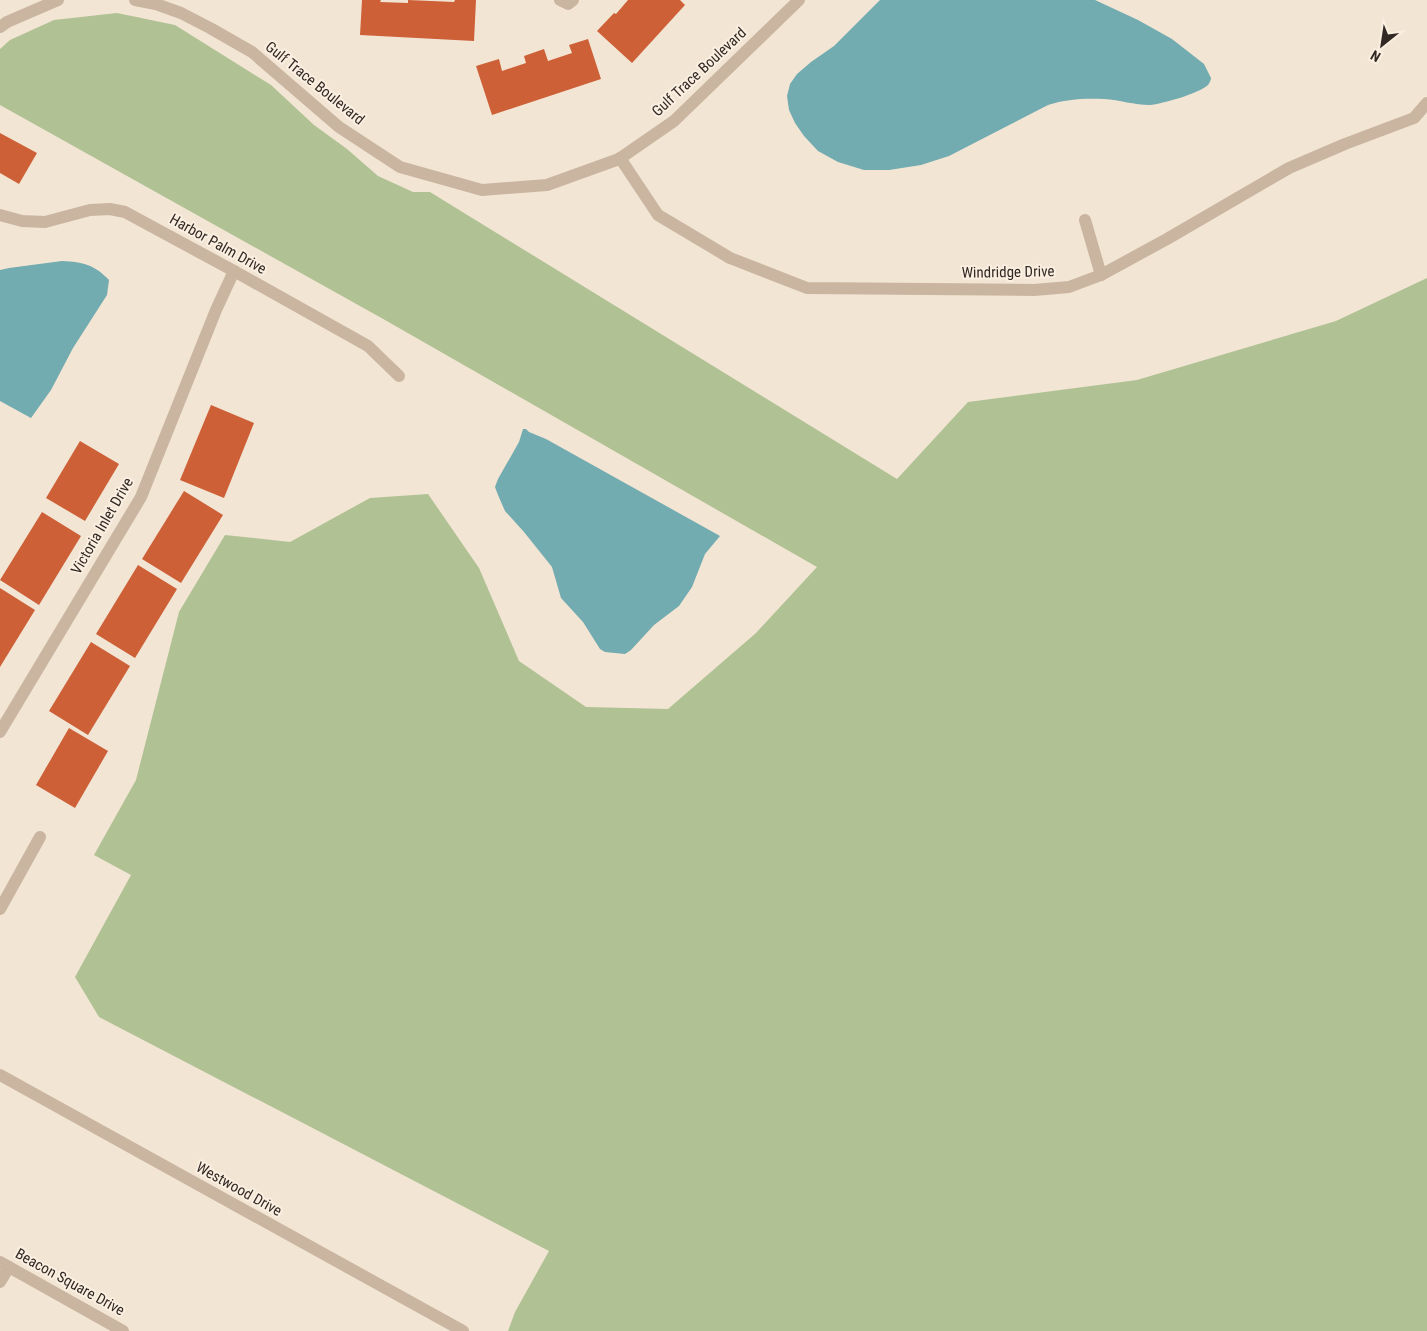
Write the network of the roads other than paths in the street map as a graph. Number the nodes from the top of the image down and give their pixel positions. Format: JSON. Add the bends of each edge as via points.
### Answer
{"nodes":[{"id":1,"x":58,"y":0,"type":"edge"},
{"id":2,"x":135,"y":0,"type":"edge"},
{"id":3,"x":560,"y":0,"type":"edge"},
{"id":4,"x":573,"y":0,"type":"edge"},
{"id":5,"x":798,"y":0,"type":"edge"},
{"id":6,"x":0,"y":27,"type":"edge"},
{"id":7,"x":1427,"y":103,"type":"edge"},
{"id":8,"x":620,"y":158,"type":"junction"},
{"id":9,"x":0,"y":215,"type":"edge"},
{"id":10,"x":1085,"y":220,"type":"dead end"},
{"id":11,"x":234,"y":271,"type":"junction"},
{"id":12,"x":1101,"y":275,"type":"junction"},
{"id":13,"x":399,"y":376,"type":"dead end"},
{"id":14,"x":0,"y":732,"type":"edge"},
{"id":15,"x":40,"y":836,"type":"dead end"},
{"id":16,"x":3,"y":896,"type":"edge"},
{"id":17,"x":0,"y":909,"type":"edge"},
{"id":18,"x":0,"y":1075,"type":"edge"},
{"id":19,"x":4,"y":1265,"type":"edge"},
{"id":20,"x":0,"y":1282,"type":"edge"},
{"id":21,"x":124,"y":1331,"type":"edge"},
{"id":22,"x":463,"y":1331,"type":"edge"}],
"edges":[{"from":1,"to":6,"type":"street"},
{"from":2,"to":8,"type":"street","name":"Gulf Trace Boulevard","via":[[181,13],[252,52],[339,127],[400,167],[482,190],[548,185]]},
{"from":3,"to":4,"type":"street","via":[[568,4]]},
{"from":5,"to":8,"type":"street","name":"Gulf Trace Boulevard","via":[[674,120]]},
{"from":7,"to":12,"type":"street","name":"Windridge Drive","via":[[1414,118],[1289,168]]},
{"from":8,"to":12,"type":"street","name":"Windridge Drive","via":[[658,215],[730,258],[807,288],[1034,290],[1069,287]]},
{"from":9,"to":11,"type":"street","name":"Harbor Palm Drive","via":[[22,221],[45,222],[90,210],[125,212]]},
{"from":10,"to":12,"type":"street"},
{"from":11,"to":13,"type":"street","name":"Harbor Palm Drive","via":[[368,346]]},
{"from":11,"to":14,"type":"street","name":"Victoria Inlet Drive","via":[[141,496]]},
{"from":15,"to":16,"type":"street"},
{"from":16,"to":17,"type":"street"},
{"from":18,"to":22,"type":"street","name":"Westwood Drive"},
{"from":19,"to":20,"type":"street"},
{"from":19,"to":21,"type":"street","name":"Beacon Square Drive"}]}
